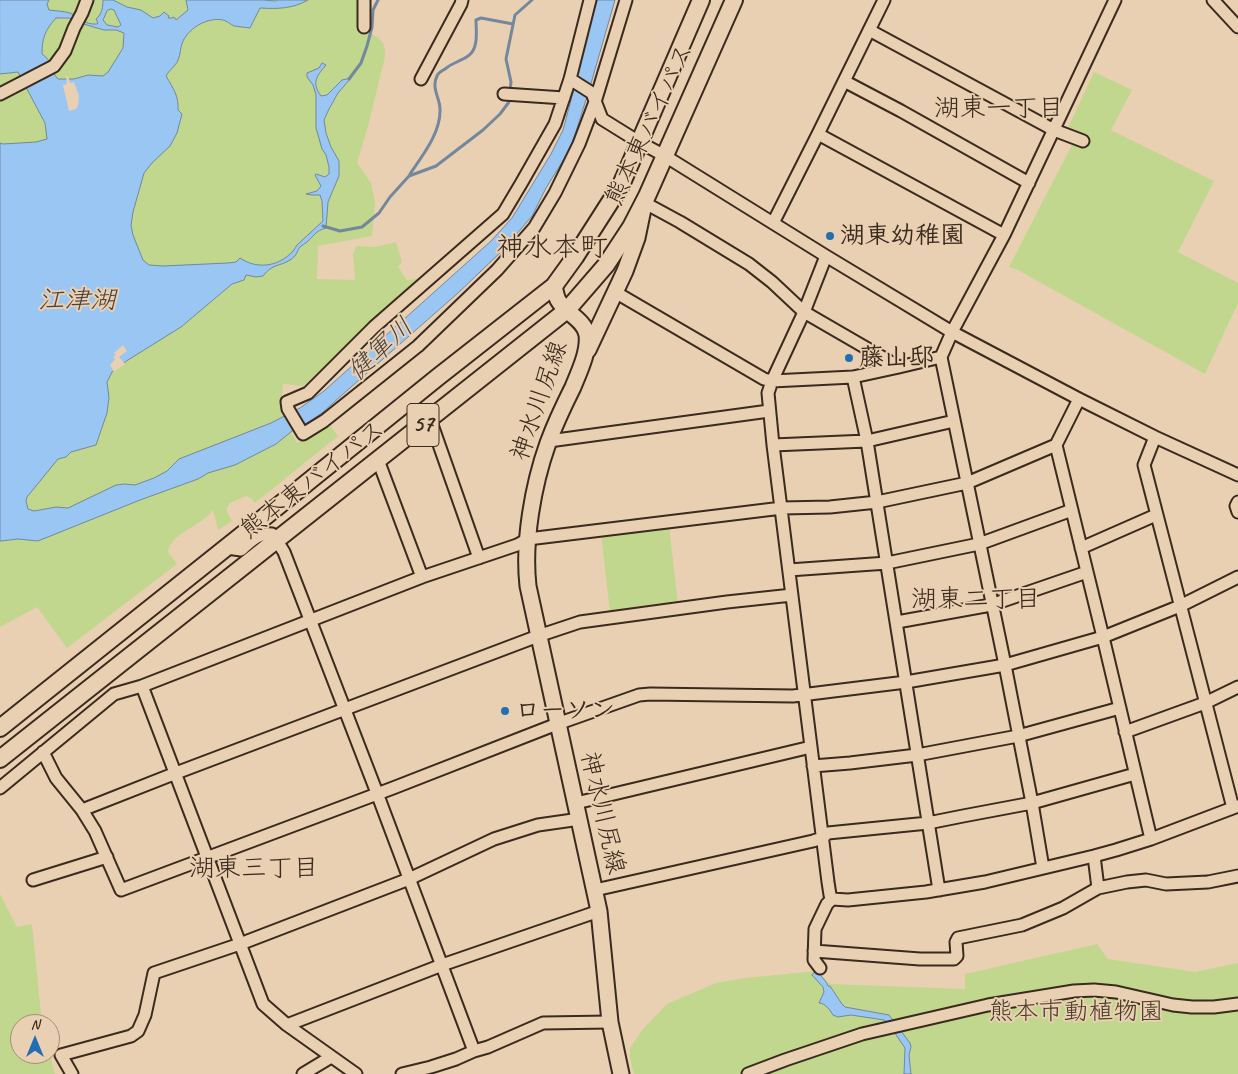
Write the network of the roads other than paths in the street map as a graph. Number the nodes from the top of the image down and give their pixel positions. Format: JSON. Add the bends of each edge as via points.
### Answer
{"nodes":[{"id":1,"x":87,"y":0,"type":"edge"},
{"id":2,"x":364,"y":0,"type":"edge"},
{"id":3,"x":462,"y":0,"type":"edge"},
{"id":4,"x":590,"y":0,"type":"edge"},
{"id":5,"x":626,"y":0,"type":"edge"},
{"id":6,"x":701,"y":0,"type":"edge"},
{"id":7,"x":734,"y":0,"type":"edge"},
{"id":8,"x":884,"y":0,"type":"edge"},
{"id":9,"x":1213,"y":0,"type":"edge"},
{"id":10,"x":1110,"y":2,"type":"edge"},
{"id":11,"x":364,"y":26,"type":"dead end"},
{"id":12,"x":1238,"y":27,"type":"edge"},
{"id":13,"x":869,"y":30,"type":"junction"},
{"id":14,"x":421,"y":79,"type":"dead end"},
{"id":15,"x":570,"y":80,"type":"junction"},
{"id":16,"x":844,"y":82,"type":"junction"},
{"id":17,"x":0,"y":94,"type":"edge"},
{"id":18,"x":504,"y":94,"type":"dead end"},
{"id":19,"x":593,"y":97,"type":"junction"},
{"id":20,"x":564,"y":98,"type":"junction"},
{"id":21,"x":1054,"y":130,"type":"junction"},
{"id":22,"x":818,"y":134,"type":"junction"},
{"id":23,"x":1083,"y":141,"type":"dead end"},
{"id":24,"x":639,"y":142,"type":"junction"},
{"id":25,"x":665,"y":156,"type":"junction"},
{"id":26,"x":1029,"y":182,"type":"junction"},
{"id":27,"x":646,"y":199,"type":"junction"},
{"id":28,"x":773,"y":223,"type":"junction"},
{"id":29,"x":1004,"y":234,"type":"junction"},
{"id":30,"x":826,"y":256,"type":"junction"},
{"id":31,"x":554,"y":286,"type":"junction"},
{"id":32,"x":615,"y":292,"type":"junction"},
{"id":33,"x":567,"y":310,"type":"junction"},
{"id":34,"x":804,"y":312,"type":"junction"},
{"id":35,"x":952,"y":332,"type":"junction"},
{"id":36,"x":941,"y":356,"type":"junction"},
{"id":37,"x":583,"y":363,"type":"junction"},
{"id":38,"x":899,"y":367,"type":"junction"},
{"id":39,"x":853,"y":377,"type":"junction"},
{"id":40,"x":772,"y":381,"type":"junction"},
{"id":41,"x":1079,"y":399,"type":"junction"},
{"id":42,"x":770,"y":411,"type":"junction"},
{"id":43,"x":430,"y":419,"type":"junction"},
{"id":44,"x":954,"y":421,"type":"junction"},
{"id":45,"x":1155,"y":437,"type":"junction"},
{"id":46,"x":549,"y":441,"type":"junction"},
{"id":47,"x":867,"y":441,"type":"junction"},
{"id":48,"x":773,"y":445,"type":"junction"},
{"id":49,"x":1056,"y":445,"type":"junction"},
{"id":50,"x":378,"y":460,"type":"junction"},
{"id":51,"x":1238,"y":475,"type":"edge"},
{"id":52,"x":967,"y":483,"type":"junction"},
{"id":53,"x":877,"y":502,"type":"junction"},
{"id":54,"x":1238,"y":502,"type":"edge"},
{"id":55,"x":782,"y":508,"type":"junction"},
{"id":56,"x":1072,"y":510,"type":"junction"},
{"id":57,"x":1238,"y":512,"type":"edge"},
{"id":58,"x":1156,"y":515,"type":"junction"},
{"id":59,"x":528,"y":539,"type":"junction"},
{"id":60,"x":277,"y":540,"type":"junction"},
{"id":61,"x":979,"y":544,"type":"junction"},
{"id":62,"x":227,"y":548,"type":"junction"},
{"id":63,"x":1081,"y":548,"type":"junction"},
{"id":64,"x":479,"y":558,"type":"junction"},
{"id":65,"x":887,"y":564,"type":"junction"},
{"id":66,"x":789,"y":570,"type":"junction"},
{"id":67,"x":1087,"y":572,"type":"junction"},
{"id":68,"x":422,"y":577,"type":"junction"},
{"id":69,"x":1238,"y":577,"type":"edge"},
{"id":70,"x":792,"y":595,"type":"junction"},
{"id":71,"x":992,"y":605,"type":"junction"},
{"id":72,"x":1180,"y":606,"type":"junction"},
{"id":73,"x":310,"y":621,"type":"junction"},
{"id":74,"x":897,"y":622,"type":"junction"},
{"id":75,"x":538,"y":636,"type":"junction"},
{"id":76,"x":1103,"y":637,"type":"junction"},
{"id":77,"x":1005,"y":665,"type":"junction"},
{"id":78,"x":101,"y":680,"type":"junction"},
{"id":79,"x":906,"y":682,"type":"junction"},
{"id":80,"x":142,"y":686,"type":"junction"},
{"id":81,"x":1238,"y":687,"type":"edge"},
{"id":82,"x":114,"y":694,"type":"junction"},
{"id":83,"x":804,"y":694,"type":"junction"},
{"id":84,"x":1205,"y":703,"type":"junction"},
{"id":85,"x":1120,"y":708,"type":"junction"},
{"id":86,"x":344,"y":710,"type":"junction"},
{"id":87,"x":557,"y":724,"type":"junction"},
{"id":88,"x":0,"y":728,"type":"edge"},
{"id":89,"x":1125,"y":732,"type":"junction"},
{"id":90,"x":1018,"y":736,"type":"junction"},
{"id":91,"x":811,"y":747,"type":"junction"},
{"id":92,"x":43,"y":752,"type":"junction"},
{"id":93,"x":917,"y":755,"type":"junction"},
{"id":94,"x":0,"y":759,"type":"edge"},
{"id":95,"x":813,"y":766,"type":"junction"},
{"id":96,"x":176,"y":773,"type":"junction"},
{"id":97,"x":1135,"y":774,"type":"junction"},
{"id":98,"x":0,"y":788,"type":"edge"},
{"id":99,"x":377,"y":793,"type":"junction"},
{"id":100,"x":576,"y":803,"type":"junction"},
{"id":101,"x":1032,"y":803,"type":"junction"},
{"id":102,"x":1236,"y":807,"type":"edge"},
{"id":103,"x":82,"y":810,"type":"junction"},
{"id":104,"x":580,"y":819,"type":"junction"},
{"id":105,"x":928,"y":823,"type":"junction"},
{"id":106,"x":822,"y":838,"type":"junction"},
{"id":107,"x":1150,"y":838,"type":"junction"},
{"id":108,"x":1094,"y":856,"type":"junction"},
{"id":109,"x":107,"y":857,"type":"junction"},
{"id":110,"x":208,"y":857,"type":"junction"},
{"id":111,"x":1043,"y":868,"type":"junction"},
{"id":112,"x":1238,"y":876,"type":"edge"},
{"id":113,"x":409,"y":879,"type":"junction"},
{"id":114,"x":33,"y":880,"type":"dead end"},
{"id":115,"x":1098,"y":888,"type":"junction"},
{"id":116,"x":595,"y":890,"type":"junction"},
{"id":117,"x":939,"y":890,"type":"junction"},
{"id":118,"x":832,"y":899,"type":"junction"},
{"id":119,"x":599,"y":911,"type":"junction"},
{"id":120,"x":240,"y":944,"type":"junction"},
{"id":121,"x":814,"y":951,"type":"junction"},
{"id":122,"x":442,"y":965,"type":"junction"},
{"id":123,"x":820,"y":968,"type":"dead end"},
{"id":124,"x":1238,"y":1004,"type":"edge"},
{"id":125,"x":610,"y":1022,"type":"junction"},
{"id":126,"x":287,"y":1025,"type":"junction"},
{"id":127,"x":474,"y":1050,"type":"junction"},
{"id":128,"x":331,"y":1057,"type":"junction"},
{"id":129,"x":72,"y":1074,"type":"edge"},
{"id":130,"x":303,"y":1074,"type":"edge"},
{"id":131,"x":356,"y":1074,"type":"edge"},
{"id":132,"x":402,"y":1074,"type":"edge"},
{"id":133,"x":622,"y":1074,"type":"edge"},
{"id":134,"x":748,"y":1074,"type":"edge"}],
"edges":[{"from":1,"to":17,"type":"street","via":[[65,51],[54,66]]},
{"from":2,"to":11,"type":"street"},
{"from":3,"to":14,"type":"street"},
{"from":4,"to":15,"type":"street"},
{"from":5,"to":19,"type":"street"},
{"from":6,"to":24,"type":"highway","name":"熊本東バイパス","number":"57"},
{"from":7,"to":25,"type":"highway","name":"熊本東バイパス","number":"57"},
{"from":8,"to":13,"type":"street"},
{"from":9,"to":12,"type":"street"},
{"from":10,"to":21,"type":"street"},
{"from":13,"to":16,"type":"street"},
{"from":13,"to":21,"type":"street"},
{"from":15,"to":19,"type":"street"},
{"from":15,"to":20,"type":"street"},
{"from":16,"to":22,"type":"street"},
{"from":16,"to":26,"type":"street"},
{"from":18,"to":20,"type":"street"},
{"from":19,"to":20,"type":"street","via":[[579,144],[534,228],[497,270],[418,346],[303,434],[287,402],[308,393],[374,328],[503,214],[555,124]]},
{"from":19,"to":24,"type":"street","via":[[602,119]]},
{"from":21,"to":23,"type":"street"},
{"from":21,"to":26,"type":"street"},
{"from":22,"to":28,"type":"street"},
{"from":22,"to":29,"type":"street"},
{"from":24,"to":25,"type":"street"},
{"from":24,"to":31,"type":"highway","name":"熊本東バイパス","number":"57","via":[[621,185],[581,250]]},
{"from":25,"to":27,"type":"highway","name":"熊本東バイパス","number":"57"},
{"from":25,"to":28,"type":"street"},
{"from":26,"to":29,"type":"street"},
{"from":27,"to":32,"type":"main road","via":[[637,238]]},
{"from":27,"to":33,"type":"highway","name":"熊本東バイパス","number":"57","via":[[606,264]]},
{"from":27,"to":34,"type":"street","via":[[749,264]]},
{"from":28,"to":30,"type":"street"},
{"from":29,"to":35,"type":"street"},
{"from":30,"to":34,"type":"street"},
{"from":30,"to":35,"type":"street"},
{"from":31,"to":33,"type":"main road","name":"神水川尻線","via":[[558,301]]},
{"from":31,"to":62,"type":"highway","name":"熊本東バイパス","number":"57"},
{"from":32,"to":37,"type":"main road"},
{"from":32,"to":40,"type":"street","via":[[764,380]]},
{"from":33,"to":37,"type":"main road","name":"神水川尻線","via":[[584,327],[587,335]]},
{"from":33,"to":43,"type":"highway","name":"熊本東バイパス","number":"57"},
{"from":34,"to":38,"type":"street"},
{"from":34,"to":40,"type":"street"},
{"from":35,"to":36,"type":"street"},
{"from":35,"to":41,"type":"street"},
{"from":36,"to":38,"type":"street"},
{"from":36,"to":44,"type":"street"},
{"from":37,"to":46,"type":"main road","name":"神水川尻線"},
{"from":38,"to":39,"type":"street"},
{"from":39,"to":40,"type":"street"},
{"from":39,"to":47,"type":"street"},
{"from":40,"to":42,"type":"street","via":[[768,393]]},
{"from":41,"to":45,"type":"street"},
{"from":41,"to":49,"type":"street"},
{"from":42,"to":46,"type":"street"},
{"from":42,"to":48,"type":"street"},
{"from":43,"to":50,"type":"highway","name":"熊本東バイパス","number":"57"},
{"from":43,"to":64,"type":"street"},
{"from":44,"to":47,"type":"street"},
{"from":44,"to":52,"type":"street"},
{"from":45,"to":51,"type":"street"},
{"from":45,"to":58,"type":"street","via":[[1144,465]]},
{"from":46,"to":59,"type":"main road","name":"神水川尻線","via":[[533,498]]},
{"from":47,"to":48,"type":"street"},
{"from":47,"to":53,"type":"street"},
{"from":48,"to":55,"type":"street"},
{"from":49,"to":52,"type":"street"},
{"from":49,"to":56,"type":"street"},
{"from":50,"to":60,"type":"highway","name":"熊本東バイパス","number":"57"},
{"from":50,"to":68,"type":"street"},
{"from":52,"to":53,"type":"street"},
{"from":52,"to":61,"type":"street"},
{"from":53,"to":55,"type":"street"},
{"from":53,"to":65,"type":"street"},
{"from":54,"to":57,"type":"street"},
{"from":55,"to":59,"type":"street"},
{"from":55,"to":66,"type":"street"},
{"from":56,"to":61,"type":"street"},
{"from":56,"to":63,"type":"street"},
{"from":58,"to":63,"type":"street"},
{"from":58,"to":72,"type":"street"},
{"from":59,"to":64,"type":"street"},
{"from":59,"to":75,"type":"main road","name":"神水川尻線","via":[[526,573]]},
{"from":60,"to":62,"type":"street","via":[[272,534],[265,533],[241,550]]},
{"from":60,"to":73,"type":"street"},
{"from":60,"to":78,"type":"highway","name":"熊本東バイパス","number":"57"},
{"from":61,"to":65,"type":"street"},
{"from":61,"to":71,"type":"street"},
{"from":62,"to":88,"type":"highway","name":"熊本東バイパス","number":"57"},
{"from":63,"to":67,"type":"street"},
{"from":64,"to":68,"type":"street"},
{"from":65,"to":66,"type":"street"},
{"from":65,"to":74,"type":"street"},
{"from":66,"to":70,"type":"street"},
{"from":67,"to":71,"type":"street"},
{"from":67,"to":76,"type":"street"},
{"from":68,"to":73,"type":"street"},
{"from":69,"to":72,"type":"street"},
{"from":70,"to":75,"type":"street","via":[[580,622]]},
{"from":70,"to":83,"type":"street"},
{"from":71,"to":74,"type":"street"},
{"from":71,"to":77,"type":"street"},
{"from":72,"to":76,"type":"street"},
{"from":72,"to":84,"type":"street"},
{"from":73,"to":80,"type":"street"},
{"from":73,"to":86,"type":"street"},
{"from":74,"to":79,"type":"street"},
{"from":75,"to":86,"type":"street"},
{"from":75,"to":87,"type":"main road","name":"神水川尻線"},
{"from":76,"to":77,"type":"street"},
{"from":76,"to":85,"type":"street"},
{"from":77,"to":79,"type":"street"},
{"from":77,"to":90,"type":"street"},
{"from":78,"to":82,"type":"street"},
{"from":78,"to":94,"type":"highway","name":"熊本東バイパス","number":"57"},
{"from":79,"to":83,"type":"street"},
{"from":79,"to":93,"type":"street"},
{"from":80,"to":82,"type":"street"},
{"from":80,"to":96,"type":"street"},
{"from":81,"to":84,"type":"street"},
{"from":82,"to":92,"type":"street"},
{"from":83,"to":87,"type":"street","via":[[639,695]]},
{"from":83,"to":91,"type":"street"},
{"from":84,"to":89,"type":"street"},
{"from":84,"to":102,"type":"street"},
{"from":85,"to":89,"type":"street"},
{"from":85,"to":90,"type":"street"},
{"from":86,"to":96,"type":"street"},
{"from":86,"to":99,"type":"street"},
{"from":87,"to":99,"type":"street"},
{"from":87,"to":100,"type":"main road","name":"神水川尻線"},
{"from":89,"to":97,"type":"street"},
{"from":90,"to":93,"type":"street"},
{"from":90,"to":101,"type":"street"},
{"from":91,"to":95,"type":"street"},
{"from":91,"to":100,"type":"street"},
{"from":92,"to":98,"type":"street"},
{"from":92,"to":103,"type":"street","via":[[56,778]]},
{"from":93,"to":95,"type":"street"},
{"from":93,"to":105,"type":"street"},
{"from":95,"to":106,"type":"street"},
{"from":96,"to":103,"type":"street"},
{"from":96,"to":110,"type":"street"},
{"from":97,"to":101,"type":"street"},
{"from":97,"to":107,"type":"street"},
{"from":99,"to":110,"type":"street"},
{"from":99,"to":113,"type":"street"},
{"from":100,"to":104,"type":"main road","name":"神水川尻線"},
{"from":101,"to":105,"type":"street"},
{"from":101,"to":111,"type":"street"},
{"from":102,"to":107,"type":"street"},
{"from":103,"to":109,"type":"street"},
{"from":104,"to":113,"type":"street","via":[[538,825],[494,839]]},
{"from":104,"to":116,"type":"main road","name":"神水川尻線"},
{"from":105,"to":106,"type":"street","via":[[828,833]]},
{"from":105,"to":117,"type":"street"},
{"from":106,"to":116,"type":"street"},
{"from":106,"to":118,"type":"street"},
{"from":107,"to":108,"type":"street"},
{"from":108,"to":111,"type":"street"},
{"from":108,"to":115,"type":"street"},
{"from":109,"to":110,"type":"street","via":[[121,890]]},
{"from":109,"to":114,"type":"street"},
{"from":110,"to":120,"type":"street"},
{"from":111,"to":117,"type":"street"},
{"from":112,"to":115,"type":"street","via":[[1208,882],[1166,884],[1146,880]]},
{"from":113,"to":120,"type":"street"},
{"from":113,"to":122,"type":"street"},
{"from":115,"to":121,"type":"street","via":[[1063,908],[1022,925],[958,938],[954,959]]},
{"from":116,"to":119,"type":"main road","name":"神水川尻線"},
{"from":117,"to":118,"type":"street"},
{"from":118,"to":121,"type":"street","via":[[815,929]]},
{"from":119,"to":122,"type":"street"},
{"from":119,"to":125,"type":"main road","name":"神水川尻線"},
{"from":120,"to":126,"type":"street","via":[[263,1004]]},
{"from":120,"to":129,"type":"street","via":[[154,973],[138,1031],[131,1036],[61,1055]]},
{"from":121,"to":123,"type":"street","via":[[814,960]]},
{"from":122,"to":126,"type":"street"},
{"from":122,"to":127,"type":"street"},
{"from":124,"to":134,"type":"street","via":[[1192,1007],[1116,992],[1074,991],[988,1005],[862,1034]]},
{"from":125,"to":127,"type":"street","via":[[543,1023]]},
{"from":125,"to":133,"type":"main road","name":"神水川尻線"},
{"from":126,"to":128,"type":"street"},
{"from":127,"to":132,"type":"street","via":[[456,1059]]},
{"from":128,"to":130,"type":"street"},
{"from":128,"to":131,"type":"street"}]}
